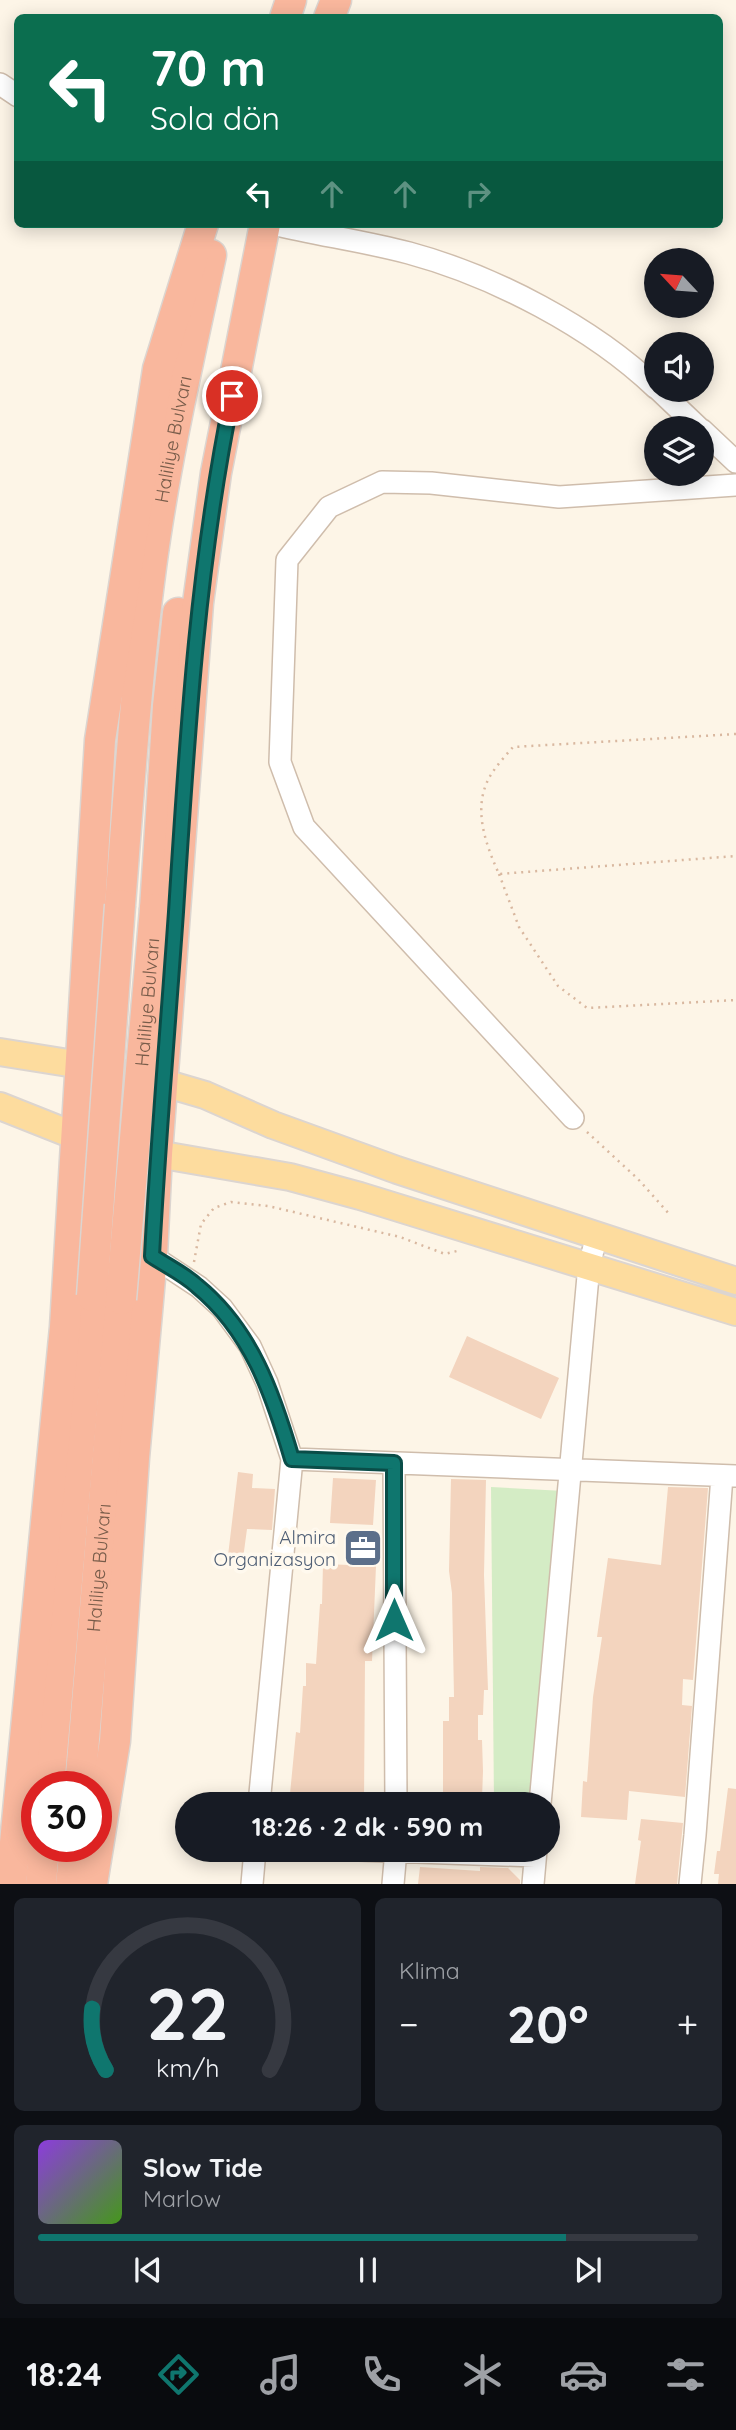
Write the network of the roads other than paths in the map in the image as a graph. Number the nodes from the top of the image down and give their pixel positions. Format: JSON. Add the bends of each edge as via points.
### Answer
{"nodes":[{"id":1,"x":202,"y":228,"type":"edge"},
{"id":2,"x":220,"y":228,"type":"edge"},
{"id":3,"x":256,"y":228,"type":"edge"},
{"id":4,"x":264,"y":228,"type":"edge"},
{"id":5,"x":288,"y":228,"type":"edge"},
{"id":6,"x":644,"y":378,"type":"edge"},
{"id":7,"x":672,"y":402,"type":"edge"},
{"id":8,"x":687,"y":416,"type":"edge"},
{"id":9,"x":714,"y":441,"type":"edge"},
{"id":10,"x":736,"y":462,"type":"edge"},
{"id":11,"x":736,"y":485,"type":"edge"},
{"id":12,"x":0,"y":1052,"type":"edge"},
{"id":13,"x":81,"y":1065,"type":"junction"},
{"id":14,"x":164,"y":1083,"type":"junction"},
{"id":15,"x":0,"y":1106,"type":"edge"},
{"id":16,"x":573,"y":1118,"type":"road end"},
{"id":17,"x":78,"y":1137,"type":"junction"},
{"id":18,"x":157,"y":1154,"type":"junction"},
{"id":19,"x":597,"y":1236,"type":"junction"},
{"id":20,"x":152,"y":1256,"type":"junction"},
{"id":21,"x":589,"y":1265,"type":"junction"},
{"id":22,"x":736,"y":1281,"type":"edge"},
{"id":23,"x":736,"y":1312,"type":"edge"},
{"id":24,"x":292,"y":1459,"type":"junction"},
{"id":25,"x":394,"y":1463,"type":"junction"},
{"id":26,"x":572,"y":1468,"type":"junction"},
{"id":27,"x":729,"y":1476,"type":"edge"},
{"id":28,"x":116,"y":1741,"type":"junction"},
{"id":29,"x":50,"y":1771,"type":"edge"},
{"id":30,"x":81,"y":1771,"type":"edge"},
{"id":31,"x":260,"y":1792,"type":"edge"},
{"id":32,"x":396,"y":1792,"type":"edge"},
{"id":33,"x":541,"y":1792,"type":"edge"},
{"id":34,"x":17,"y":1833,"type":"junction"},
{"id":35,"x":43,"y":1862,"type":"edge"},
{"id":36,"x":73,"y":1862,"type":"edge"},
{"id":37,"x":254,"y":1862,"type":"edge"},
{"id":38,"x":395,"y":1862,"type":"edge"},
{"id":39,"x":535,"y":1862,"type":"edge"},
{"id":40,"x":11,"y":1884,"type":"edge"},
{"id":41,"x":18,"y":1884,"type":"edge"},
{"id":42,"x":41,"y":1884,"type":"edge"},
{"id":43,"x":71,"y":1884,"type":"edge"},
{"id":44,"x":92,"y":1884,"type":"edge"},
{"id":45,"x":103,"y":1884,"type":"edge"},
{"id":46,"x":252,"y":1884,"type":"edge"},
{"id":47,"x":393,"y":1884,"type":"edge"},
{"id":48,"x":533,"y":1884,"type":"edge"},
{"id":49,"x":690,"y":1884,"type":"edge"}],
"edges":[{"from":1,"to":13,"type":"highway","via":[[158,369],[100,740]]},
{"from":2,"to":29,"type":"highway","name":"Haliliye Bulvarı","bridge":true,"via":[[174,426],[135,701],[92,1296]]},
{"from":3,"to":30,"type":"highway","name":"Haliliye Bulvarı","bridge":true,"via":[[212,411],[182,570]]},
{"from":4,"to":14,"type":"highway","via":[[216,473],[198,603]]},
{"from":5,"to":6,"type":"street","via":[[409,253],[491,282],[591,336]]},
{"from":7,"to":8,"type":"street"},
{"from":9,"to":10,"type":"street"},
{"from":11,"to":16,"type":"street","via":[[559,497],[382,482],[329,507],[287,561],[280,762],[304,827]]},
{"from":12,"to":13,"type":"main road"},
{"from":13,"to":14,"type":"main road"},
{"from":13,"to":17,"type":"highway"},
{"from":14,"to":18,"type":"highway"},
{"from":14,"to":19,"type":"main road","via":[[384,1166]]},
{"from":15,"to":17,"type":"main road"},
{"from":17,"to":18,"type":"main road"},
{"from":17,"to":34,"type":"highway","via":[[65,1327]]},
{"from":18,"to":20,"type":"highway"},
{"from":18,"to":21,"type":"main road","via":[[289,1177]]},
{"from":19,"to":21,"type":"street"},
{"from":19,"to":22,"type":"main road"},
{"from":20,"to":24,"type":"street","via":[[222,1308],[250,1346]]},
{"from":20,"to":28,"type":"highway"},
{"from":21,"to":23,"type":"main road"},
{"from":21,"to":26,"type":"street"},
{"from":24,"to":25,"type":"street"},
{"from":24,"to":31,"type":"street"},
{"from":25,"to":26,"type":"street"},
{"from":25,"to":32,"type":"street"},
{"from":26,"to":27,"type":"street"},
{"from":26,"to":33,"type":"street"},
{"from":27,"to":49,"type":"street"},
{"from":28,"to":44,"type":"highway"},
{"from":28,"to":45,"type":"highway"},
{"from":34,"to":40,"type":"highway"},
{"from":34,"to":41,"type":"highway"},
{"from":35,"to":42,"type":"highway"},
{"from":36,"to":43,"type":"highway"},
{"from":37,"to":46,"type":"street"},
{"from":38,"to":47,"type":"street"},
{"from":39,"to":48,"type":"street"}]}
